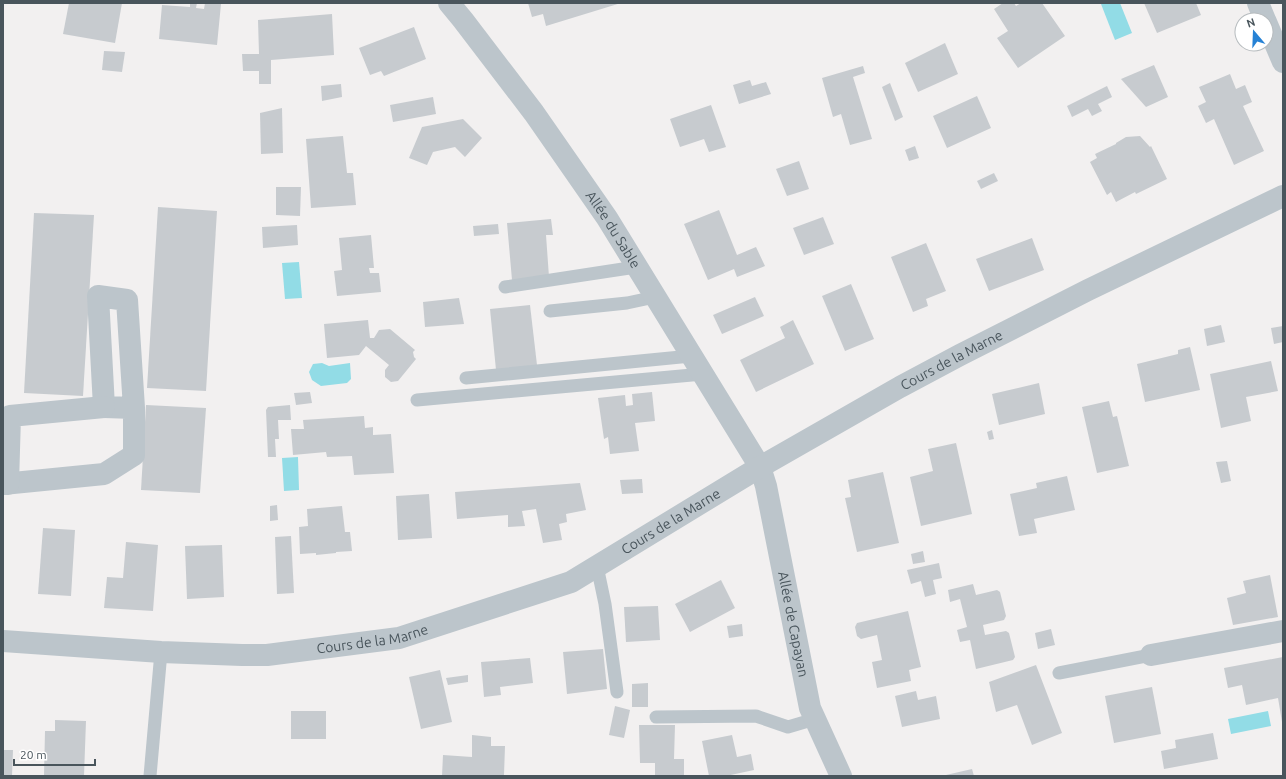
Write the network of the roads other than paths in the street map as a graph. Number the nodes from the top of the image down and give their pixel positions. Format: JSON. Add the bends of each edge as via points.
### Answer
{"nodes":[{"id":1,"x":449,"y":3,"type":"edge"},
{"id":2,"x":1274,"y":40,"type":"edge"},
{"id":3,"x":1283,"y":62,"type":"edge"},
{"id":4,"x":1283,"y":196,"type":"edge"},
{"id":5,"x":636,"y":267,"type":"junction"},
{"id":6,"x":505,"y":287,"type":"dead end"},
{"id":7,"x":655,"y":297,"type":"junction"},
{"id":8,"x":550,"y":310,"type":"dead end"},
{"id":9,"x":691,"y":356,"type":"junction"},
{"id":10,"x":703,"y":374,"type":"junction"},
{"id":11,"x":466,"y":378,"type":"dead end"},
{"id":12,"x":417,"y":400,"type":"dead end"},
{"id":13,"x":104,"y":407,"type":"junction"},
{"id":14,"x":134,"y":408,"type":"junction"},
{"id":15,"x":760,"y":467,"type":"junction"},
{"id":16,"x":5,"y":484,"type":"edge"},
{"id":17,"x":597,"y":566,"type":"junction"},
{"id":18,"x":1283,"y":631,"type":"edge"},
{"id":19,"x":3,"y":641,"type":"edge"},
{"id":20,"x":160,"y":652,"type":"junction"},
{"id":21,"x":1151,"y":655,"type":"joint"},
{"id":22,"x":1059,"y":673,"type":"dead end"},
{"id":23,"x":617,"y":692,"type":"dead end"},
{"id":24,"x":656,"y":717,"type":"dead end"},
{"id":25,"x":815,"y":719,"type":"junction"},
{"id":26,"x":150,"y":776,"type":"edge"},
{"id":27,"x":841,"y":776,"type":"edge"}],
"edges":[{"from":1,"to":5,"type":"street","name":"Allée du Sable","via":[[534,113],[607,218]]},
{"from":2,"to":3,"type":"street"},
{"from":4,"to":15,"type":"street","name":"Cours de la Marne","via":[[960,355]]},
{"from":5,"to":6,"type":"lane"},
{"from":5,"to":7,"type":"street","name":"Allée du Sable"},
{"from":7,"to":8,"type":"lane","via":[[627,303]]},
{"from":7,"to":9,"type":"street","name":"Allée du Sable"},
{"from":9,"to":10,"type":"street","name":"Allée du Sable"},
{"from":9,"to":11,"type":"lane"},
{"from":10,"to":12,"type":"lane"},
{"from":10,"to":15,"type":"street","name":"Allée du Sable"},
{"from":13,"to":14,"type":"street"},
{"from":13,"to":14,"type":"street","via":[[98,296],[127,300]]},
{"from":13,"to":16,"type":"street","via":[[10,416]]},
{"from":14,"to":16,"type":"street","via":[[134,455],[104,474]]},
{"from":15,"to":17,"type":"street","name":"Cours de la Marne"},
{"from":15,"to":25,"type":"street","name":"Allée de Capayan","via":[[766,486],[810,708]]},
{"from":17,"to":20,"type":"street","name":"Cours de la Marne","via":[[571,582],[398,638],[267,655]]},
{"from":17,"to":23,"type":"lane"},
{"from":18,"to":21,"type":"street"},
{"from":19,"to":20,"type":"street","name":"Cours de la Marne"},
{"from":20,"to":26,"type":"lane"},
{"from":21,"to":22,"type":"lane"},
{"from":24,"to":25,"type":"lane","via":[[756,716],[788,727]]},
{"from":25,"to":27,"type":"street","name":"Allée de Capayan"}]}
